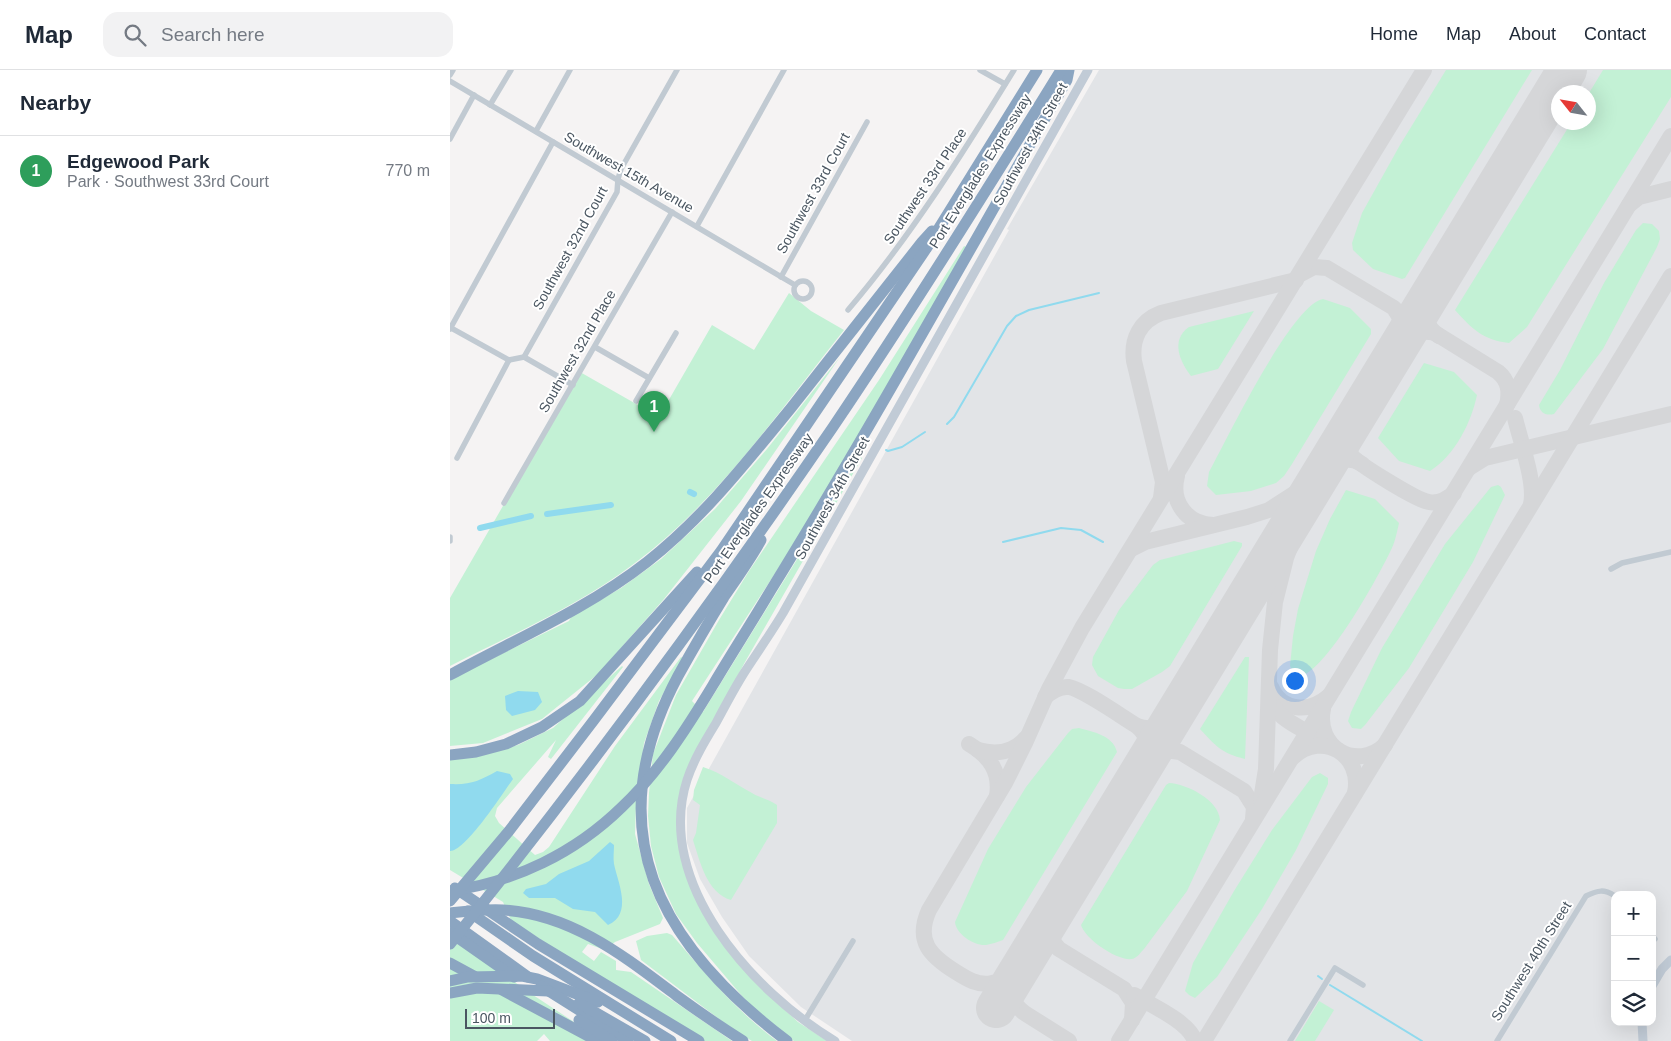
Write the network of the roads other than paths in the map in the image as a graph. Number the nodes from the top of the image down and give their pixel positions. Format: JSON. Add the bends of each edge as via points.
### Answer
{"nodes":[{"id":1,"x":453,"y":70,"type":"edge"},
{"id":2,"x":510,"y":70,"type":"edge"},
{"id":3,"x":570,"y":70,"type":"edge"},
{"id":4,"x":677,"y":70,"type":"edge"},
{"id":5,"x":784,"y":70,"type":"edge"},
{"id":6,"x":980,"y":70,"type":"edge"},
{"id":7,"x":1014,"y":70,"type":"edge"},
{"id":8,"x":1038,"y":70,"type":"edge"},
{"id":9,"x":1061,"y":70,"type":"edge"},
{"id":10,"x":1070,"y":70,"type":"edge"},
{"id":11,"x":1088,"y":70,"type":"edge"},
{"id":12,"x":450,"y":75,"type":"edge"},
{"id":13,"x":450,"y":81,"type":"edge"},
{"id":14,"x":1005,"y":84,"type":"junction"},
{"id":15,"x":474,"y":95,"type":"junction"},
{"id":16,"x":490,"y":105,"type":"junction"},
{"id":17,"x":867,"y":122,"type":"dead end"},
{"id":18,"x":536,"y":132,"type":"junction"},
{"id":19,"x":450,"y":139,"type":"edge"},
{"id":20,"x":553,"y":142,"type":"junction"},
{"id":21,"x":618,"y":179,"type":"junction"},
{"id":22,"x":672,"y":212,"type":"junction"},
{"id":23,"x":950,"y":212,"type":"junction"},
{"id":24,"x":697,"y":226,"type":"junction"},
{"id":25,"x":781,"y":276,"type":"junction"},
{"id":26,"x":795,"y":285,"type":"dead end"},
{"id":27,"x":848,"y":310,"type":"dead end"},
{"id":28,"x":450,"y":329,"type":"edge"},
{"id":29,"x":676,"y":333,"type":"dead end"},
{"id":30,"x":595,"y":347,"type":"junction"},
{"id":31,"x":524,"y":357,"type":"junction"},
{"id":32,"x":509,"y":360,"type":"junction"},
{"id":33,"x":649,"y":378,"type":"junction"},
{"id":34,"x":573,"y":385,"type":"junction"},
{"id":35,"x":636,"y":401,"type":"dead end"},
{"id":36,"x":457,"y":458,"type":"dead end"},
{"id":37,"x":504,"y":503,"type":"dead end"},
{"id":38,"x":774,"y":513,"type":"junction"},
{"id":39,"x":450,"y":537,"type":"edge"},
{"id":40,"x":450,"y":541,"type":"edge"},
{"id":41,"x":721,"y":551,"type":"junction"},
{"id":42,"x":1671,"y":552,"type":"edge"},
{"id":43,"x":1611,"y":568,"type":"dead end"},
{"id":44,"x":450,"y":675,"type":"edge"},
{"id":45,"x":450,"y":755,"type":"edge"},
{"id":46,"x":450,"y":884,"type":"edge"},
{"id":47,"x":450,"y":891,"type":"edge"},
{"id":48,"x":1611,"y":894,"type":"edge"},
{"id":49,"x":450,"y":900,"type":"edge"},
{"id":50,"x":450,"y":913,"type":"edge"},
{"id":51,"x":450,"y":921,"type":"edge"},
{"id":52,"x":450,"y":932,"type":"edge"},
{"id":53,"x":853,"y":941,"type":"dead end"},
{"id":54,"x":450,"y":944,"type":"edge"},
{"id":55,"x":1671,"y":960,"type":"edge"},
{"id":56,"x":450,"y":963,"type":"edge"},
{"id":57,"x":450,"y":981,"type":"edge"},
{"id":58,"x":1655,"y":981,"type":"edge"},
{"id":59,"x":1363,"y":985,"type":"dead end"},
{"id":60,"x":450,"y":993,"type":"edge"},
{"id":61,"x":805,"y":1020,"type":"junction"},
{"id":62,"x":1642,"y":1026,"type":"edge"},
{"id":63,"x":610,"y":1040,"type":"edge"},
{"id":64,"x":628,"y":1041,"type":"edge"},
{"id":65,"x":645,"y":1041,"type":"edge"},
{"id":66,"x":661,"y":1041,"type":"edge"},
{"id":67,"x":671,"y":1041,"type":"edge"},
{"id":68,"x":699,"y":1041,"type":"edge"},
{"id":69,"x":743,"y":1041,"type":"edge"},
{"id":70,"x":787,"y":1041,"type":"edge"},
{"id":71,"x":835,"y":1041,"type":"edge"},
{"id":72,"x":1290,"y":1041,"type":"edge"},
{"id":73,"x":1497,"y":1041,"type":"edge"},
{"id":74,"x":1643,"y":1041,"type":"edge"}],
"edges":[{"from":1,"to":12,"type":"street"},
{"from":2,"to":16,"type":"street"},
{"from":3,"to":18,"type":"street"},
{"from":4,"to":21,"type":"street","name":"Southwest 32nd Court"},
{"from":5,"to":24,"type":"street"},
{"from":6,"to":14,"type":"street"},
{"from":7,"to":14,"type":"street","name":"Southwest 33rd Place"},
{"from":8,"to":23,"type":"highway","name":"Port Everglades Expressway"},
{"from":9,"to":38,"type":"highway","name":"Port Everglades Expressway","via":[[929,281]]},
{"from":10,"to":47,"type":"highway","via":[[839,479],[702,703],[654,772],[597,830],[563,852],[524,872],[484,885]]},
{"from":11,"to":61,"type":"street","name":"Southwest 34th Street","via":[[690,772],[684,793],[681,843],[684,860],[700,898],[731,948],[765,987]]},
{"from":13,"to":15,"type":"street","name":"Southwest 15th Avenue"},
{"from":14,"to":27,"type":"street","name":"Southwest 33rd Place","via":[[921,215]]},
{"from":15,"to":16,"type":"street","name":"Southwest 15th Avenue"},
{"from":15,"to":19,"type":"street"},
{"from":16,"to":18,"type":"street","name":"Southwest 15th Avenue"},
{"from":17,"to":25,"type":"street","name":"Southwest 33rd Court"},
{"from":18,"to":20,"type":"street","name":"Southwest 15th Avenue"},
{"from":20,"to":21,"type":"street","name":"Southwest 15th Avenue"},
{"from":20,"to":28,"type":"street"},
{"from":21,"to":22,"type":"street","name":"Southwest 15th Avenue"},
{"from":21,"to":31,"type":"street","name":"Southwest 32nd Court","via":[[617,192]]},
{"from":22,"to":24,"type":"street","name":"Southwest 15th Avenue"},
{"from":22,"to":30,"type":"street","name":"Southwest 32nd Place"},
{"from":23,"to":41,"type":"highway","name":"Port Everglades Expressway"},
{"from":23,"to":44,"type":"highway","via":[[922,242],[748,461],[680,534],[647,562],[583,606]]},
{"from":24,"to":25,"type":"street","name":"Southwest 15th Avenue"},
{"from":25,"to":26,"type":"street","name":"Southwest 15th Avenue"},
{"from":28,"to":32,"type":"street"},
{"from":29,"to":33,"type":"street"},
{"from":30,"to":33,"type":"street"},
{"from":30,"to":34,"type":"street","name":"Southwest 32nd Place"},
{"from":31,"to":32,"type":"street"},
{"from":31,"to":34,"type":"street"},
{"from":32,"to":36,"type":"street"},
{"from":33,"to":35,"type":"street"},
{"from":34,"to":37,"type":"street","name":"Southwest 32nd Place"},
{"from":38,"to":54,"type":"highway","name":"Port Everglades Expressway","via":[[528,847]]},
{"from":38,"to":70,"type":"highway","via":[[662,709],[645,764],[641,805],[643,839],[652,873],[659,895],[680,932],[727,988]]},
{"from":39,"to":40,"type":"street"},
{"from":41,"to":45,"type":"highway","via":[[706,563],[580,701],[542,727],[506,744]]},
{"from":41,"to":49,"type":"highway","name":"Port Everglades Expressway","via":[[509,830]]},
{"from":42,"to":43,"type":"street"},
{"from":46,"to":68,"type":"highway","via":[[538,944]]},
{"from":48,"to":73,"type":"street","name":"Southwest 40th Street","via":[[1597,890],[1586,896]]},
{"from":49,"to":67,"type":"highway","via":[[532,956]]},
{"from":50,"to":69,"type":"highway","via":[[504,910],[564,924],[613,949]]},
{"from":51,"to":64,"type":"highway","via":[[544,988]]},
{"from":52,"to":63,"type":"highway"},
{"from":53,"to":61,"type":"street"},
{"from":55,"to":58,"type":"street"},
{"from":56,"to":63,"type":"highway","via":[[590,1037]]},
{"from":57,"to":66,"type":"highway","via":[[468,977],[537,978],[598,1002]]},
{"from":59,"to":72,"type":"street","via":[[1335,968]]},
{"from":60,"to":65,"type":"highway","via":[[478,988],[553,992],[596,1012]]},
{"from":61,"to":71,"type":"street","name":"Southwest 34th Street"},
{"from":62,"to":74,"type":"street"}]}
